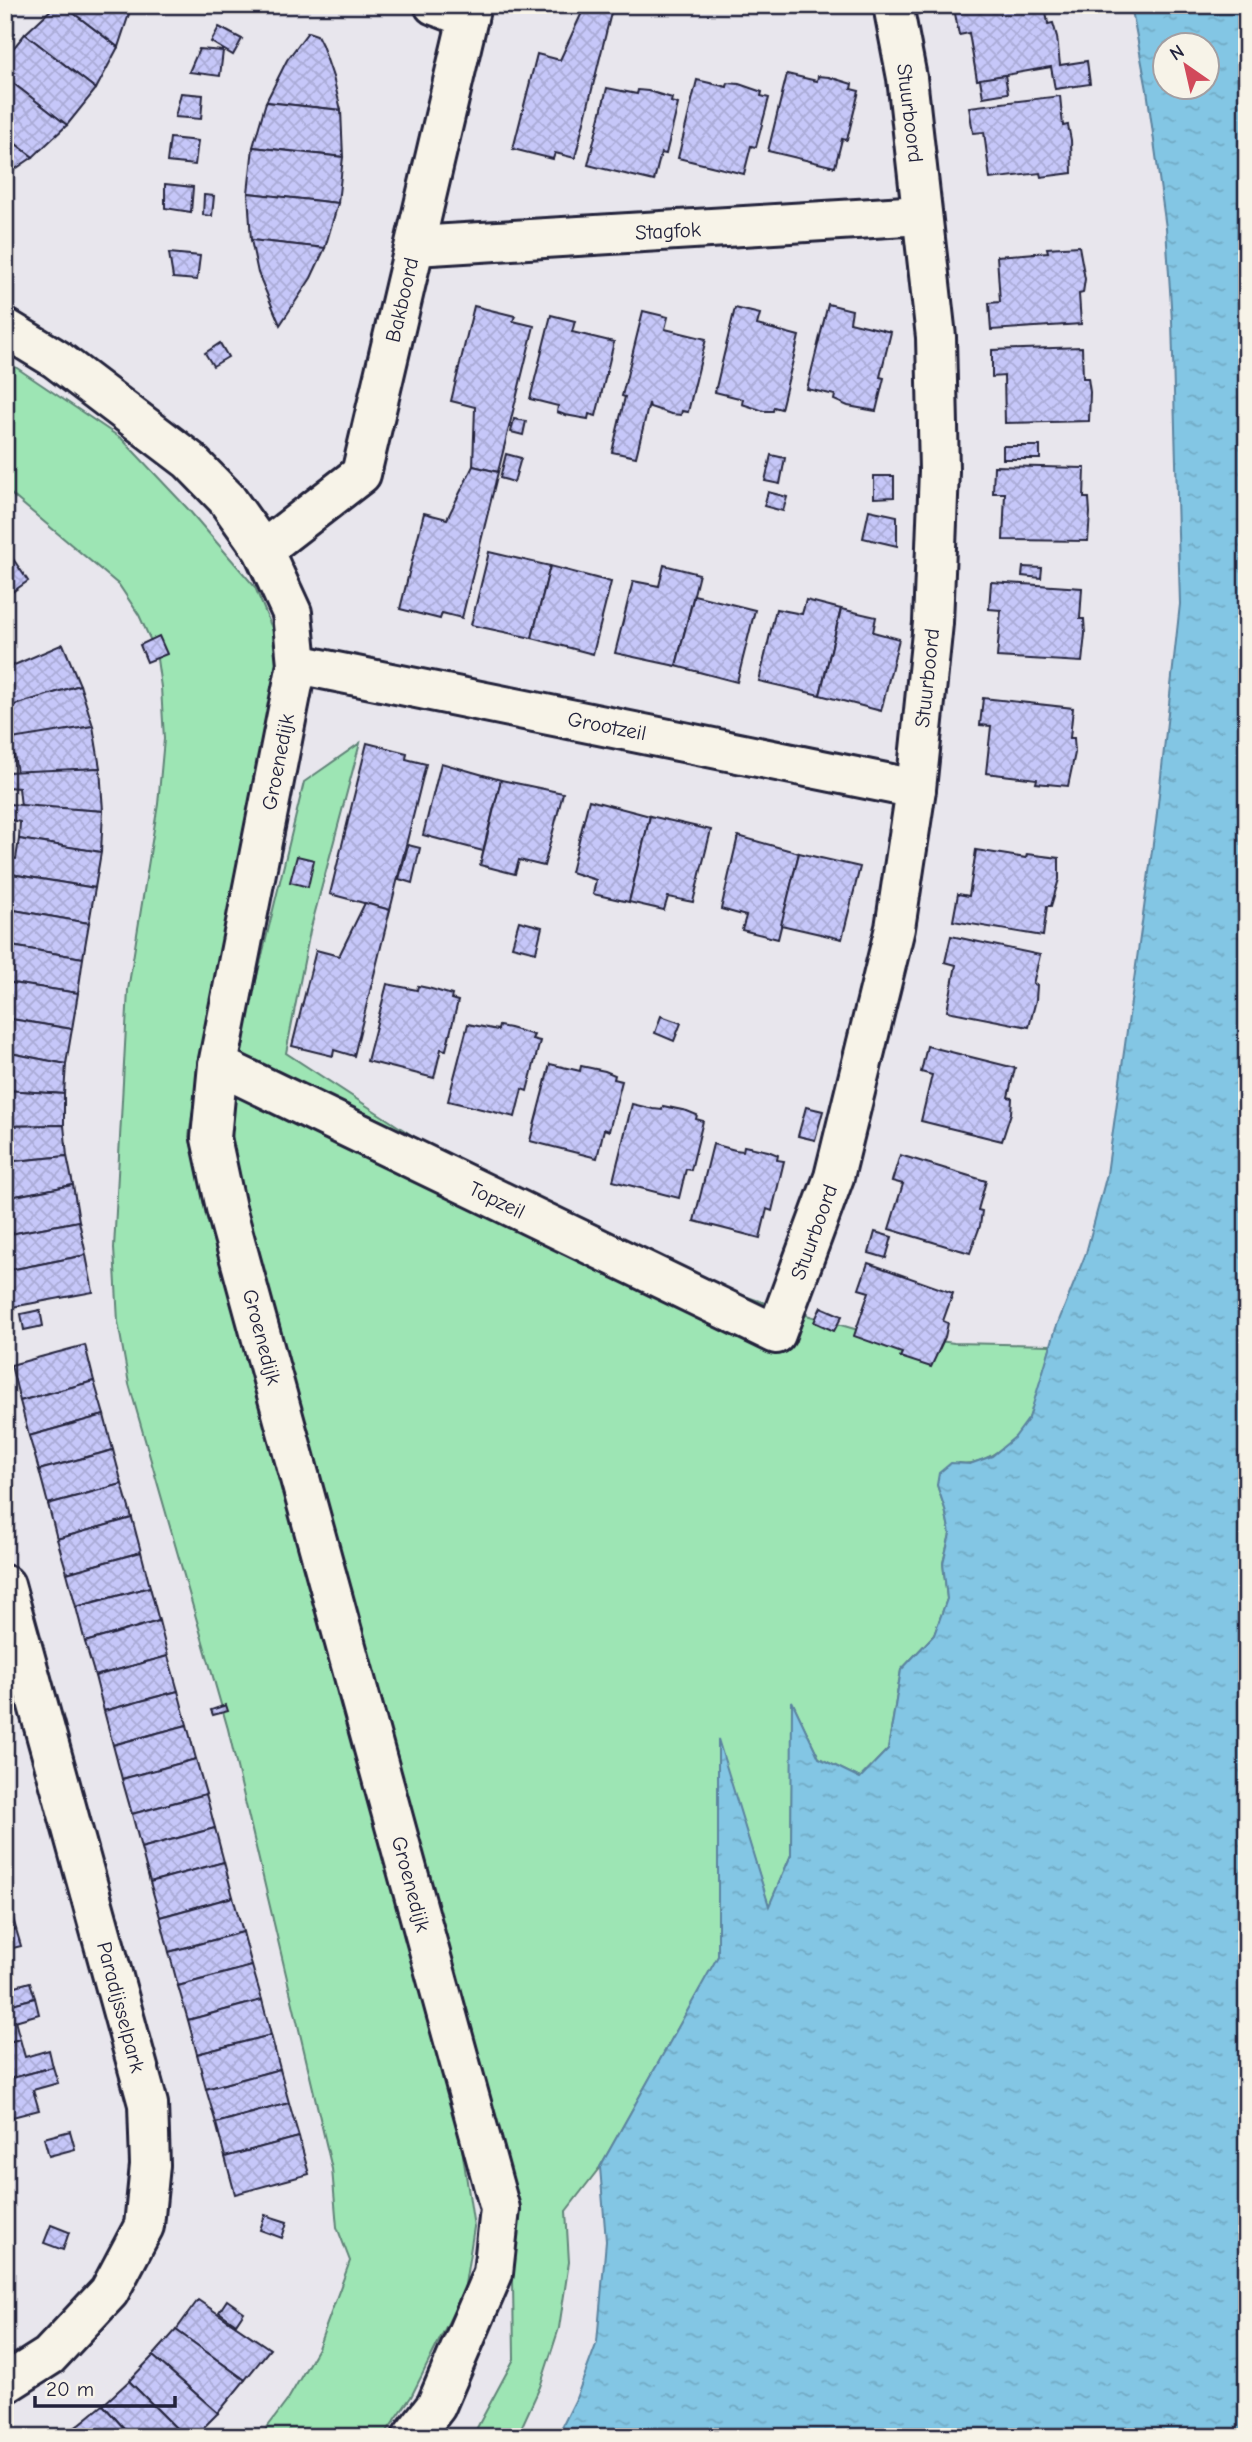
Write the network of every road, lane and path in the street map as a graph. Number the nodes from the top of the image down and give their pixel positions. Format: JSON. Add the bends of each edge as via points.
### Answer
{"nodes":[{"id":1,"x":893,"y":5,"type":"edge"},
{"id":2,"x":458,"y":9,"type":"edge"},
{"id":3,"x":922,"y":215,"type":"junction"},
{"id":4,"x":415,"y":246,"type":"junction"},
{"id":5,"x":5,"y":328,"type":"edge"},
{"id":6,"x":263,"y":550,"type":"junction"},
{"id":7,"x":297,"y":664,"type":"junction"},
{"id":8,"x":916,"y":789,"type":"junction"},
{"id":9,"x":218,"y":1065,"type":"junction"},
{"id":10,"x":776,"y":1334,"type":"joint"},
{"id":11,"x":5,"y":1585,"type":"edge"},
{"id":12,"x":5,"y":2384,"type":"edge"},
{"id":13,"x":412,"y":2437,"type":"edge"}],
"edges":[{"from":1,"to":3,"type":"street","name":"Stuurboord","via":[[907,78]]},
{"from":2,"to":4,"type":"street","name":"Bakboord"},
{"from":3,"to":4,"type":"street","name":"Stagfok"},
{"from":3,"to":8,"type":"street","name":"Stuurboord","via":[[936,337],[939,471],[933,623]]},
{"from":4,"to":6,"type":"street","name":"Bakboord","via":[[361,474]]},
{"from":5,"to":6,"type":"street","name":"Groenedijk","via":[[56,359],[189,460],[226,498]]},
{"from":6,"to":7,"type":"street","name":"Groenedijk","via":[[292,613]]},
{"from":7,"to":8,"type":"street","name":"Grootzeil"},
{"from":7,"to":9,"type":"street","name":"Groenedijk"},
{"from":8,"to":10,"type":"street","name":"Stuurboord","via":[[895,928],[834,1177]]},
{"from":9,"to":10,"type":"street","name":"Topzeil"},
{"from":9,"to":13,"type":"street","name":"Groenedijk","via":[[211,1138],[226,1209],[500,2208],[493,2273],[436,2406]]},
{"from":11,"to":12,"type":"street","name":"Paradijsselpark","via":[[148,2104],[150,2165],[144,2226],[109,2292],[49,2356]]}]}
